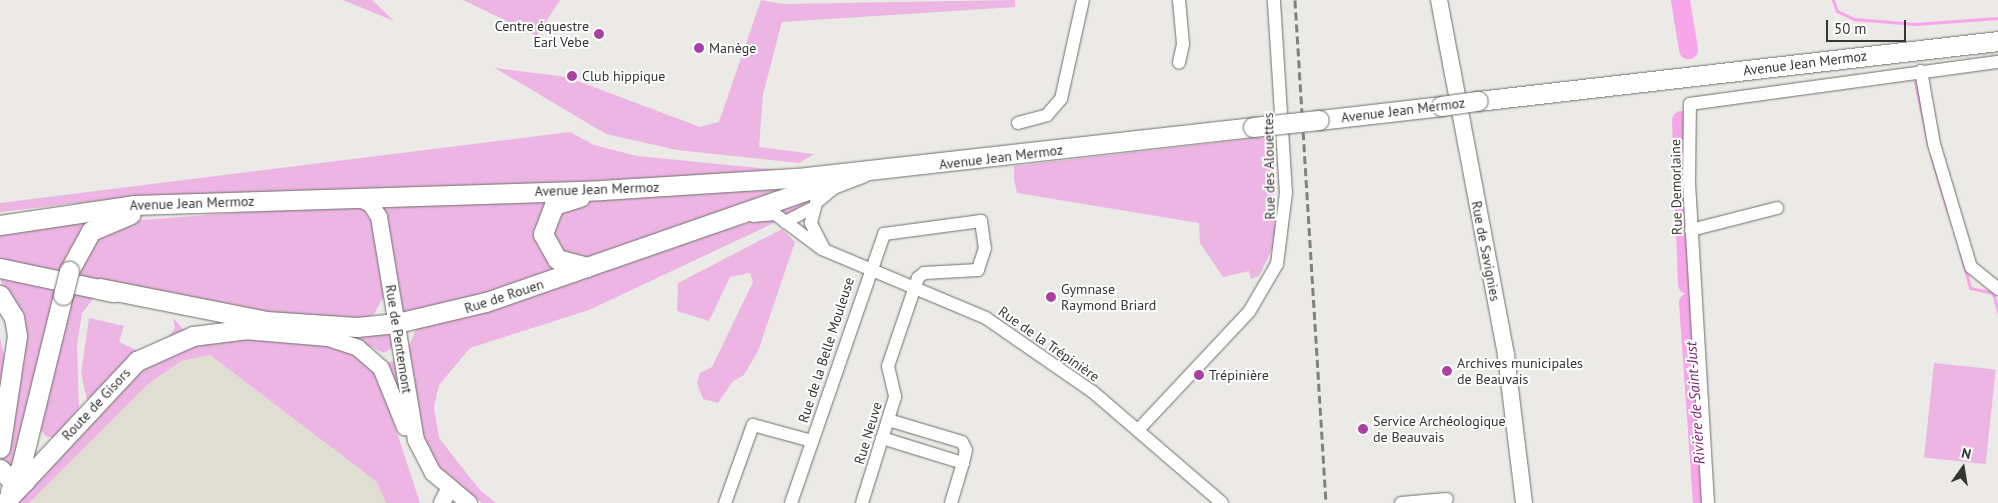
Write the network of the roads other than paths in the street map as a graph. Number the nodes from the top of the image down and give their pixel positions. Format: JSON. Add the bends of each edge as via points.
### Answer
{"nodes":[{"id":1,"x":1083,"y":0,"type":"edge"},
{"id":2,"x":1179,"y":0,"type":"edge"},
{"id":3,"x":1274,"y":0,"type":"edge"},
{"id":4,"x":1439,"y":0,"type":"edge"},
{"id":5,"x":1998,"y":41,"type":"edge"},
{"id":6,"x":1998,"y":62,"type":"edge"},
{"id":7,"x":1179,"y":63,"type":"dead end"},
{"id":8,"x":1921,"y":71,"type":"junction"},
{"id":9,"x":1018,"y":123,"type":"dead end"},
{"id":10,"x":894,"y":169,"type":"junction"},
{"id":11,"x":873,"y":173,"type":"junction"},
{"id":12,"x":623,"y":189,"type":"junction"},
{"id":13,"x":349,"y":197,"type":"junction"},
{"id":14,"x":229,"y":203,"type":"junction"},
{"id":15,"x":814,"y":207,"type":"junction"},
{"id":16,"x":1778,"y":208,"type":"dead end"},
{"id":17,"x":785,"y":222,"type":"junction"},
{"id":18,"x":708,"y":224,"type":"junction"},
{"id":19,"x":0,"y":225,"type":"edge"},
{"id":20,"x":1692,"y":230,"type":"junction"},
{"id":21,"x":830,"y":253,"type":"junction"},
{"id":22,"x":590,"y":267,"type":"junction"},
{"id":23,"x":0,"y":268,"type":"edge"},
{"id":24,"x":869,"y":269,"type":"junction"},
{"id":25,"x":915,"y":287,"type":"junction"},
{"id":26,"x":100,"y":288,"type":"junction"},
{"id":27,"x":1998,"y":289,"type":"edge"},
{"id":28,"x":0,"y":295,"type":"edge"},
{"id":29,"x":396,"y":323,"type":"junction"},
{"id":30,"x":357,"y":327,"type":"junction"},
{"id":31,"x":224,"y":330,"type":"junction"},
{"id":32,"x":400,"y":347,"type":"junction"},
{"id":33,"x":368,"y":355,"type":"junction"},
{"id":34,"x":888,"y":420,"type":"junction"},
{"id":35,"x":31,"y":422,"type":"junction"},
{"id":36,"x":1138,"y":429,"type":"junction"},
{"id":37,"x":882,"y":438,"type":"junction"},
{"id":38,"x":812,"y":441,"type":"junction"},
{"id":39,"x":60,"y":443,"type":"junction"},
{"id":40,"x":0,"y":448,"type":"edge"},
{"id":41,"x":963,"y":463,"type":"junction"},
{"id":42,"x":429,"y":468,"type":"junction"},
{"id":43,"x":0,"y":469,"type":"edge"},
{"id":44,"x":14,"y":484,"type":"edge"},
{"id":45,"x":456,"y":499,"type":"edge"},
{"id":46,"x":1447,"y":499,"type":"dead end"},
{"id":47,"x":3,"y":503,"type":"edge"},
{"id":48,"x":725,"y":503,"type":"edge"},
{"id":49,"x":791,"y":503,"type":"edge"},
{"id":50,"x":862,"y":503,"type":"edge"},
{"id":51,"x":951,"y":503,"type":"edge"},
{"id":52,"x":1222,"y":503,"type":"edge"},
{"id":53,"x":1401,"y":503,"type":"edge"},
{"id":54,"x":1524,"y":503,"type":"edge"},
{"id":55,"x":1708,"y":503,"type":"edge"}],
"edges":[{"from":1,"to":9,"type":"street","via":[[1061,99],[1047,115]]},
{"from":2,"to":7,"type":"street","via":[[1183,44]]},
{"from":3,"to":36,"type":"street","name":"Rue des Alouettes","via":[[1286,193],[1280,254],[1269,283],[1249,312]]},
{"from":4,"to":54,"type":"street","name":"Rue de Savignies","via":[[1506,350]]},
{"from":5,"to":10,"type":"main road","name":"Avenue Jean Mermoz","bridge":true},
{"from":6,"to":8,"type":"street"},
{"from":8,"to":20,"type":"street","name":"Rue Demorlaine","via":[[1690,104]]},
{"from":8,"to":27,"type":"street","via":[[1934,144],[1971,267]]},
{"from":10,"to":11,"type":"main road","name":"Rue de Rouen"},
{"from":10,"to":12,"type":"main road","name":"Avenue Jean Mermoz"},
{"from":11,"to":15,"type":"street","via":[[828,191]]},
{"from":11,"to":18,"type":"main road","name":"Rue de Rouen","via":[[806,189]]},
{"from":12,"to":13,"type":"main road","name":"Avenue Jean Mermoz"},
{"from":12,"to":22,"type":"main road","via":[[565,200],[546,219],[544,238],[552,255],[568,264]]},
{"from":13,"to":14,"type":"main road","name":"Avenue Jean Mermoz"},
{"from":13,"to":29,"type":"street","name":"Rue de Pentemont","via":[[366,200],[378,213]]},
{"from":14,"to":19,"type":"main road","name":"Avenue Jean Mermoz","via":[[120,206]]},
{"from":14,"to":35,"type":"main road","bridge":true,"via":[[106,221],[82,240],[69,271]]},
{"from":15,"to":17,"type":"street"},
{"from":15,"to":21,"type":"street","via":[[813,230]]},
{"from":16,"to":20,"type":"street"},
{"from":17,"to":18,"type":"street","name":"Rue de la Trépinière","via":[[766,213]]},
{"from":17,"to":21,"type":"street","name":"Rue de la Trépinière"},
{"from":18,"to":22,"type":"main road","name":"Rue de Rouen"},
{"from":20,"to":55,"type":"street","name":"Rue Demorlaine"},
{"from":21,"to":24,"type":"street","name":"Rue de la Trépinière"},
{"from":22,"to":29,"type":"main road","name":"Rue de Rouen","via":[[470,307]]},
{"from":23,"to":26,"type":"main road"},
{"from":24,"to":25,"type":"street","name":"Rue de la Trépinière"},
{"from":24,"to":25,"type":"street","name":"Rue de la Belle Mouleuse","via":[[886,232],[981,221],[985,248],[980,268],[946,275],[922,274]]},
{"from":24,"to":38,"type":"street","name":"Rue de la Belle Mouleuse"},
{"from":25,"to":34,"type":"street","name":"Rue Neuve","via":[[886,370],[894,397]]},
{"from":25,"to":36,"type":"street","name":"Rue de la Trépinière","via":[[986,318],[1082,384]]},
{"from":26,"to":30,"type":"main road","name":"Rue de Rouen","via":[[254,320]]},
{"from":26,"to":31,"type":"main road"},
{"from":28,"to":40,"type":"main road","via":[[14,317],[17,336]]},
{"from":29,"to":30,"type":"main road","name":"Rue de Rouen"},
{"from":29,"to":32,"type":"street","name":"Rue de Pentemont"},
{"from":30,"to":31,"type":"main road","name":"Route de Gisors"},
{"from":31,"to":33,"type":"street","via":[[341,341]]},
{"from":31,"to":39,"type":"main road","name":"Route de Gisors","via":[[173,342],[137,361]]},
{"from":32,"to":33,"type":"street","via":[[387,356]]},
{"from":32,"to":42,"type":"street","name":"Rue de Pentemont","via":[[414,434]]},
{"from":33,"to":42,"type":"street","via":[[384,374],[412,445]]},
{"from":34,"to":37,"type":"street","name":"Rue Neuve"},
{"from":34,"to":41,"type":"street","via":[[962,442],[966,450]]},
{"from":35,"to":39,"type":"main road","via":[[42,440]]},
{"from":35,"to":44,"type":"main road"},
{"from":36,"to":52,"type":"street","name":"Rue de la Trépinière"},
{"from":37,"to":41,"type":"street"},
{"from":37,"to":50,"type":"street","name":"Rue Neuve"},
{"from":38,"to":48,"type":"street","name":"Rue de la Belle Mouleuse","via":[[753,425]]},
{"from":38,"to":49,"type":"street","name":"Rue de la Belle Mouleuse"},
{"from":39,"to":44,"type":"main road","name":"Route de Gisors"},
{"from":41,"to":51,"type":"street"},
{"from":42,"to":45,"type":"street","name":"Rue de Pentemont"},
{"from":43,"to":44,"type":"main road"},
{"from":44,"to":47,"type":"main road"},
{"from":44,"to":47,"type":"main road","name":"Route de Gisors"},
{"from":46,"to":53,"type":"street"}]}
